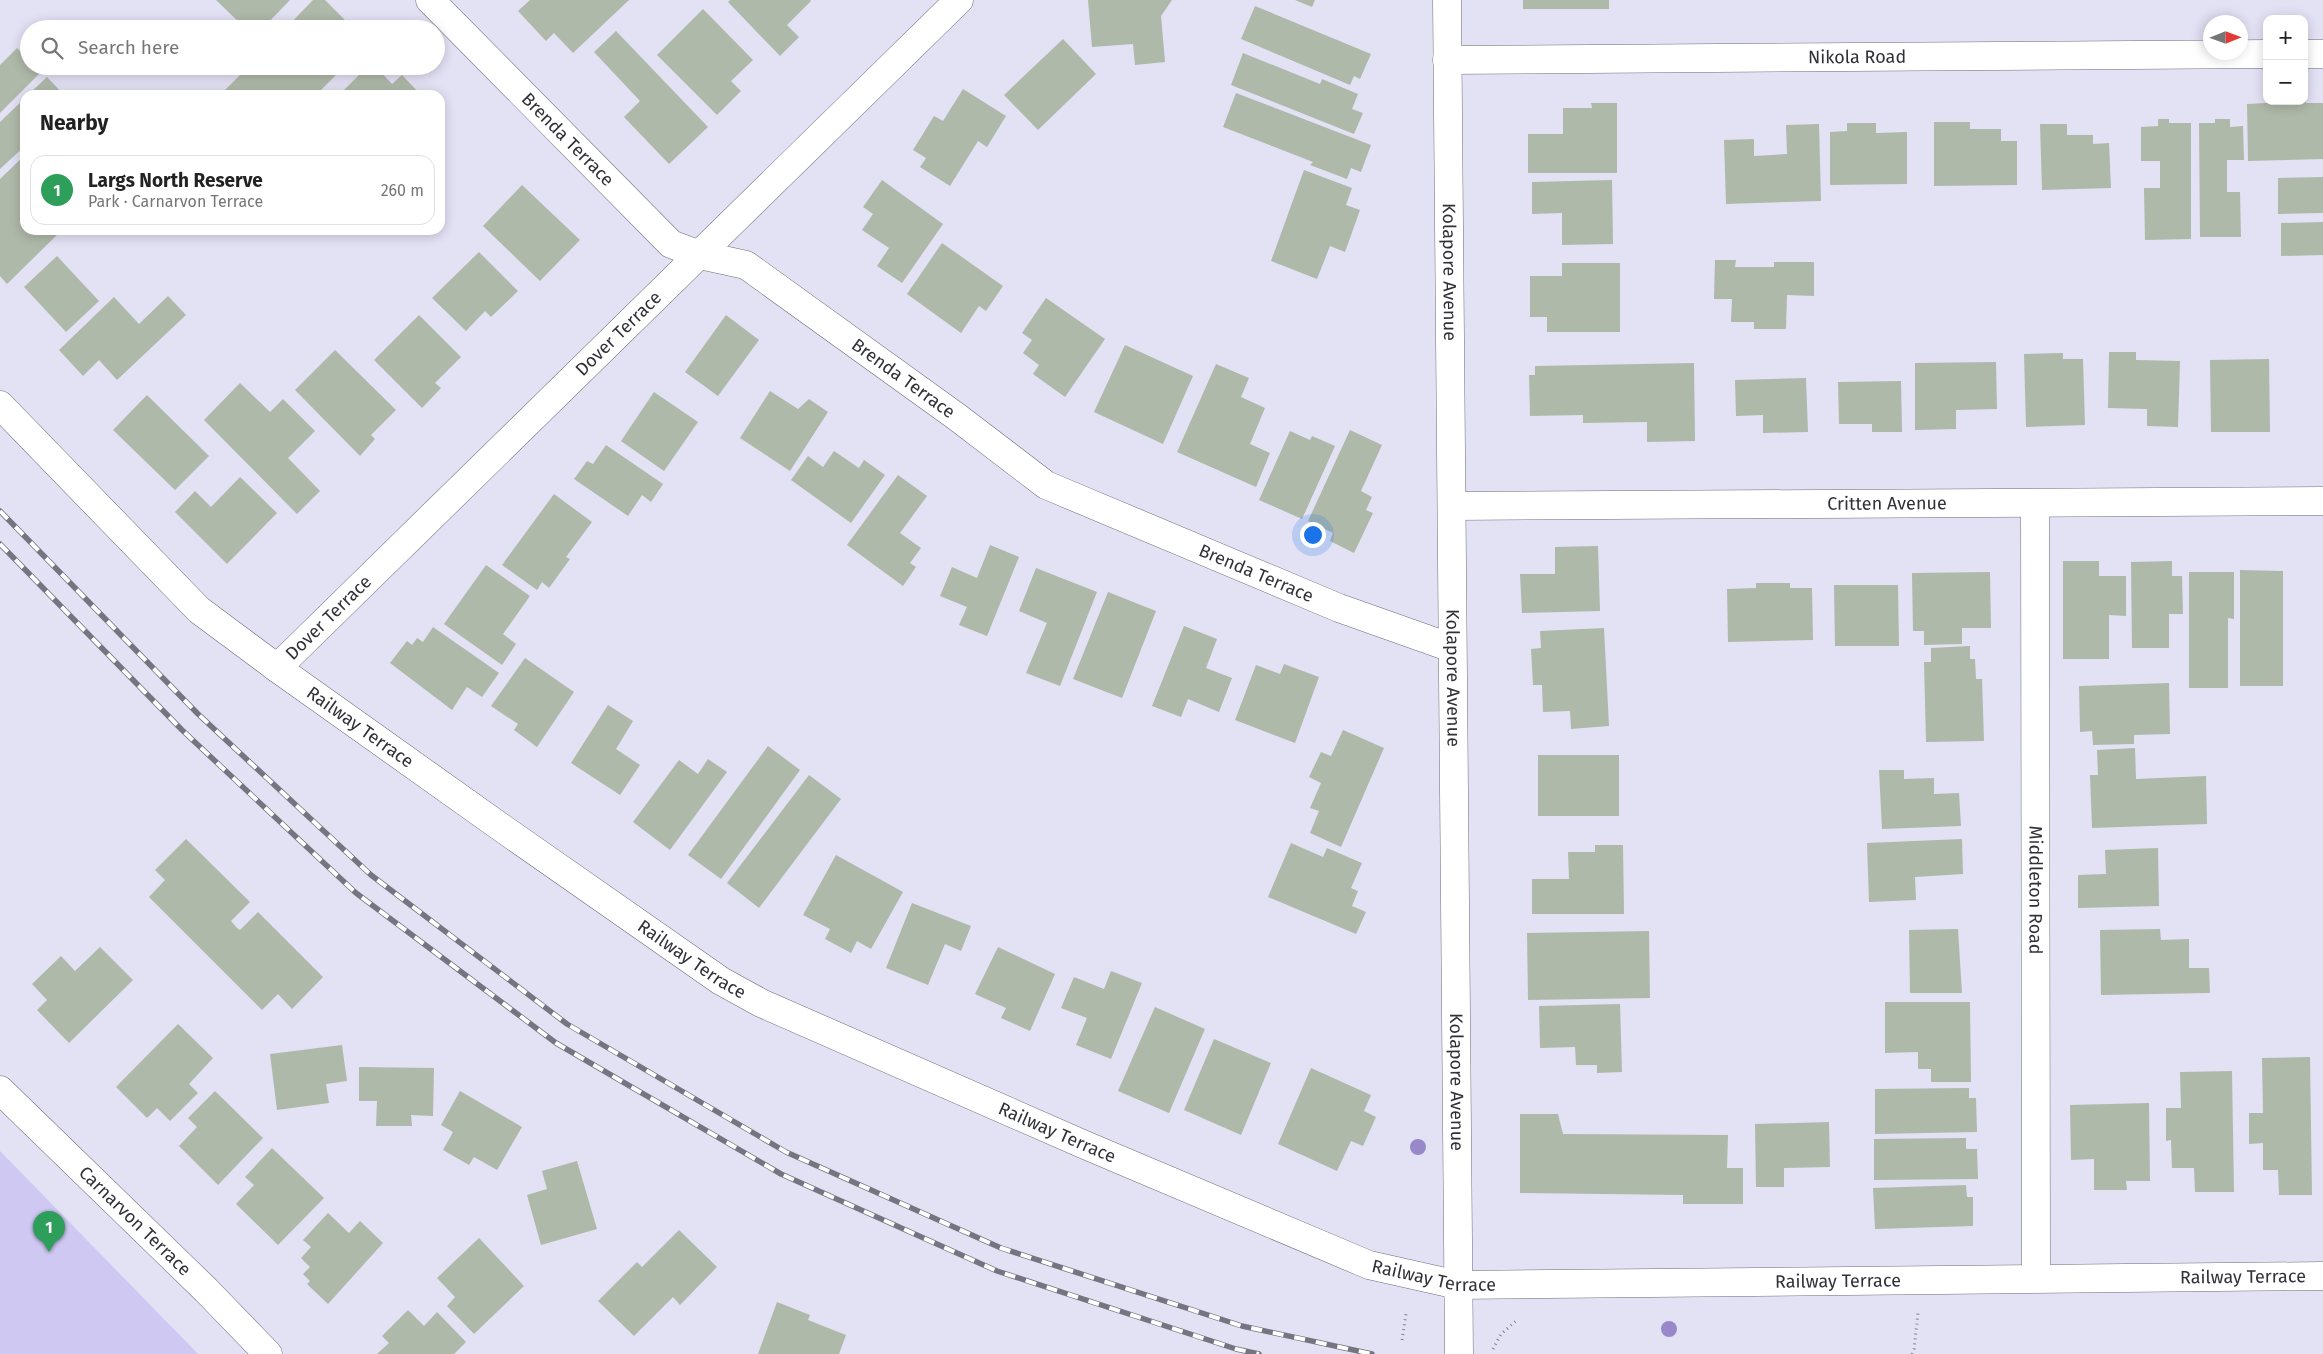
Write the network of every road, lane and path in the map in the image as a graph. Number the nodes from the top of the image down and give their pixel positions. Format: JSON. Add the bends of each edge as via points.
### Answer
{"nodes":[{"id":1,"x":430,"y":0,"type":"edge"},
{"id":2,"x":959,"y":0,"type":"edge"},
{"id":3,"x":1447,"y":0,"type":"edge"},
{"id":4,"x":2263,"y":54,"type":"edge"},
{"id":5,"x":2308,"y":54,"type":"edge"},
{"id":6,"x":2323,"y":54,"type":"edge"},
{"id":7,"x":1447,"y":60,"type":"junction"},
{"id":8,"x":700,"y":255,"type":"junction"},
{"id":9,"x":0,"y":405,"type":"edge"},
{"id":10,"x":2323,"y":501,"type":"edge"},
{"id":11,"x":2036,"y":504,"type":"junction"},
{"id":12,"x":1452,"y":506,"type":"junction"},
{"id":13,"x":1452,"y":648,"type":"junction"},
{"id":14,"x":277,"y":668,"type":"junction"},
{"id":15,"x":0,"y":1090,"type":"edge"},
{"id":16,"x":2323,"y":1276,"type":"edge"},
{"id":17,"x":2036,"y":1277,"type":"junction"},
{"id":18,"x":1920,"y":1279,"type":"junction"},
{"id":19,"x":1458,"y":1285,"type":"junction"},
{"id":20,"x":1406,"y":1314,"type":"dead end"},
{"id":21,"x":1516,"y":1321,"type":"dead end"},
{"id":22,"x":1402,"y":1340,"type":"dead end"},
{"id":23,"x":268,"y":1354,"type":"edge"},
{"id":24,"x":1459,"y":1354,"type":"edge"},
{"id":25,"x":1490,"y":1354,"type":"edge"},
{"id":26,"x":1912,"y":1354,"type":"edge"}],
"edges":[{"from":1,"to":8,"type":"street","name":"Brenda Terrace","via":[[671,244]]},
{"from":2,"to":8,"type":"street","name":"Dover Terrace"},
{"from":3,"to":7,"type":"street","name":"Kolapore Avenue"},
{"from":4,"to":7,"type":"street","name":"Nikola Road"},
{"from":5,"to":6,"type":"street"},
{"from":7,"to":12,"type":"street","name":"Kolapore Avenue"},
{"from":8,"to":13,"type":"street","name":"Brenda Terrace","via":[[746,265],[958,417],[1046,485],[1339,608]]},
{"from":8,"to":14,"type":"street","name":"Dover Terrace"},
{"from":9,"to":14,"type":"street","name":"Railway Terrace","via":[[199,610]]},
{"from":10,"to":11,"type":"street","name":"Critten Avenue"},
{"from":11,"to":12,"type":"street","name":"Critten Avenue"},
{"from":11,"to":17,"type":"street","name":"Middleton Road"},
{"from":12,"to":13,"type":"street","name":"Kolapore Avenue"},
{"from":13,"to":19,"type":"street","name":"Kolapore Avenue"},
{"from":14,"to":19,"type":"street","name":"Railway Terrace","via":[[721,981],[761,1003],[1369,1265]]},
{"from":15,"to":23,"type":"street","name":"Carnarvon Terrace"},
{"from":16,"to":17,"type":"street","name":"Railway Terrace"},
{"from":17,"to":18,"type":"street","name":"Railway Terrace"},
{"from":18,"to":19,"type":"street","name":"Railway Terrace"},
{"from":18,"to":26,"type":"path"},
{"from":19,"to":24,"type":"street","name":"Kolapore Avenue"},
{"from":20,"to":22,"type":"path"},
{"from":21,"to":25,"type":"path","via":[[1501,1334]]}]}
